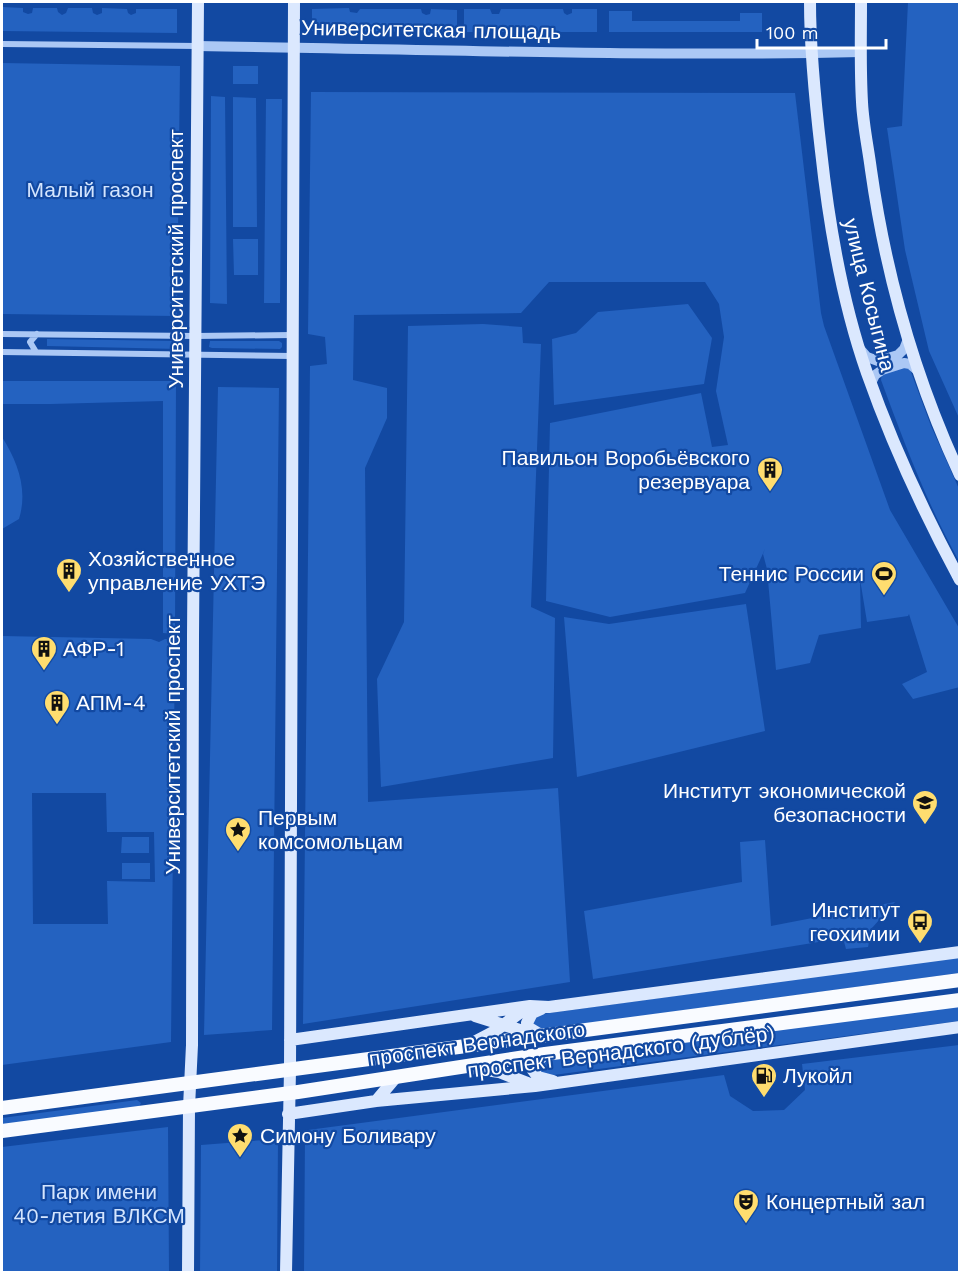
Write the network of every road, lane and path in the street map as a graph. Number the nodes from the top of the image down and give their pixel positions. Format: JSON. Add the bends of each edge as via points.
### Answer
{"nodes":[{"id":1,"x":198,"y":2,"type":"edge"},
{"id":2,"x":294,"y":2,"type":"edge"},
{"id":3,"x":810,"y":2,"type":"edge"},
{"id":4,"x":861,"y":2,"type":"edge"},
{"id":5,"x":2,"y":44,"type":"edge"},
{"id":6,"x":198,"y":46,"type":"junction"},
{"id":7,"x":294,"y":47,"type":"junction"},
{"id":8,"x":861,"y":52,"type":"junction"},
{"id":9,"x":810,"y":53,"type":"junction"},
{"id":10,"x":2,"y":334,"type":"edge"},
{"id":11,"x":37,"y":334,"type":"junction"},
{"id":12,"x":293,"y":335,"type":"junction"},
{"id":13,"x":195,"y":336,"type":"junction"},
{"id":14,"x":908,"y":339,"type":"junction"},
{"id":15,"x":860,"y":349,"type":"junction"},
{"id":16,"x":2,"y":351,"type":"edge"},
{"id":17,"x":36,"y":352,"type":"junction"},
{"id":18,"x":195,"y":354,"type":"junction"},
{"id":19,"x":293,"y":356,"type":"junction"},
{"id":20,"x":918,"y":371,"type":"junction"},
{"id":21,"x":871,"y":383,"type":"junction"},
{"id":22,"x":960,"y":475,"type":"edge"},
{"id":23,"x":960,"y":580,"type":"edge"},
{"id":24,"x":960,"y":952,"type":"edge"},
{"id":25,"x":960,"y":980,"type":"edge"},
{"id":26,"x":960,"y":1000,"type":"edge"},
{"id":27,"x":530,"y":1006,"type":"junction"},
{"id":28,"x":549,"y":1007,"type":"junction"},
{"id":29,"x":471,"y":1015,"type":"junction"},
{"id":30,"x":504,"y":1025,"type":"junction"},
{"id":31,"x":960,"y":1027,"type":"edge"},
{"id":32,"x":546,"y":1036,"type":"junction"},
{"id":33,"x":290,"y":1040,"type":"junction"},
{"id":34,"x":459,"y":1048,"type":"junction"},
{"id":35,"x":545,"y":1054,"type":"junction"},
{"id":36,"x":465,"y":1067,"type":"junction"},
{"id":37,"x":290,"y":1070,"type":"junction"},
{"id":38,"x":397,"y":1076,"type":"junction"},
{"id":39,"x":557,"y":1082,"type":"junction"},
{"id":40,"x":190,"y":1083,"type":"junction"},
{"id":41,"x":535,"y":1086,"type":"junction"},
{"id":42,"x":289,"y":1093,"type":"junction"},
{"id":43,"x":376,"y":1101,"type":"junction"},
{"id":44,"x":189,"y":1107,"type":"junction"},
{"id":45,"x":2,"y":1108,"type":"edge"},
{"id":46,"x":288,"y":1114,"type":"junction"},
{"id":47,"x":2,"y":1131,"type":"edge"},
{"id":48,"x":188,"y":1272,"type":"edge"},
{"id":49,"x":286,"y":1272,"type":"edge"}],
"edges":[{"from":1,"to":6,"type":"main road","name":"Университетский проспект"},
{"from":2,"to":7,"type":"main road"},
{"from":3,"to":9,"type":"main road","name":"улица Косыгина"},
{"from":4,"to":8,"type":"main road","name":"улица Косыгина"},
{"from":5,"to":6,"type":"street","name":"Университетская площадь"},
{"from":6,"to":7,"type":"street","name":"Университетская площадь"},
{"from":6,"to":13,"type":"main road","name":"Университетский проспект"},
{"from":7,"to":9,"type":"street","name":"Университетская площадь"},
{"from":7,"to":12,"type":"main road"},
{"from":8,"to":9,"type":"street","name":"Университетская площадь"},
{"from":8,"to":14,"type":"main road","name":"улица Косыгина","via":[[862,104],[877,214]]},
{"from":9,"to":15,"type":"main road","name":"улица Косыгина","via":[[827,209]]},
{"from":10,"to":11,"type":"street"},
{"from":11,"to":13,"type":"street"},
{"from":11,"to":17,"type":"street","via":[[30,342]]},
{"from":12,"to":13,"type":"street"},
{"from":12,"to":19,"type":"main road"},
{"from":13,"to":18,"type":"main road","name":"Университетский проспект"},
{"from":14,"to":15,"type":"street","via":[[898,355],[878,361]]},
{"from":14,"to":20,"type":"main road","name":"улица Косыгина"},
{"from":15,"to":21,"type":"main road","name":"улица Косыгина"},
{"from":16,"to":17,"type":"street"},
{"from":17,"to":18,"type":"street"},
{"from":18,"to":19,"type":"street"},
{"from":18,"to":40,"type":"main road","name":"Университетский проспект"},
{"from":19,"to":33,"type":"main road"},
{"from":20,"to":21,"type":"street","via":[[904,363],[882,370]]},
{"from":20,"to":22,"type":"main road","name":"улица Косыгина"},
{"from":21,"to":23,"type":"main road","name":"улица Косыгина","via":[[926,518]]},
{"from":24,"to":28,"type":"main road"},
{"from":25,"to":32,"type":"main road","name":"проспект Вернадского"},
{"from":26,"to":35,"type":"main road","name":"проспект Вернадского"},
{"from":27,"to":28,"type":"main road"},
{"from":27,"to":29,"type":"main road"},
{"from":27,"to":30,"type":"main road"},
{"from":28,"to":32,"type":"main road","via":[[532,1013],[527,1023],[534,1032]]},
{"from":29,"to":30,"type":"main road"},
{"from":29,"to":33,"type":"main road"},
{"from":30,"to":32,"type":"main road"},
{"from":30,"to":34,"type":"main road"},
{"from":31,"to":39,"type":"main road","name":"проспект Вернадского (дублёр)"},
{"from":32,"to":34,"type":"main road","name":"проспект Вернадского"},
{"from":33,"to":37,"type":"main road"},
{"from":34,"to":37,"type":"main road","name":"проспект Вернадского"},
{"from":35,"to":36,"type":"main road","name":"проспект Вернадского"},
{"from":35,"to":39,"type":"main road","via":[[532,1069],[538,1077]]},
{"from":36,"to":38,"type":"main road","name":"проспект Вернадского"},
{"from":36,"to":41,"type":"main road","via":[[499,1072]]},
{"from":37,"to":40,"type":"main road","name":"проспект Вернадского"},
{"from":37,"to":42,"type":"main road"},
{"from":38,"to":42,"type":"main road","name":"проспект Вернадского"},
{"from":38,"to":43,"type":"main road"},
{"from":39,"to":41,"type":"main road","name":"проспект Вернадского (дублёр)"},
{"from":40,"to":44,"type":"main road","name":"Университетский проспект"},
{"from":40,"to":45,"type":"main road","name":"проспект Вернадского"},
{"from":41,"to":43,"type":"main road","name":"проспект Вернадского (дублёр)"},
{"from":42,"to":44,"type":"main road","name":"проспект Вернадского"},
{"from":42,"to":46,"type":"main road"},
{"from":43,"to":46,"type":"main road","name":"проспект Вернадского (дублёр)"},
{"from":44,"to":47,"type":"main road","name":"проспект Вернадского"},
{"from":44,"to":48,"type":"main road","name":"Университетский проспект"},
{"from":46,"to":49,"type":"main road"}]}
